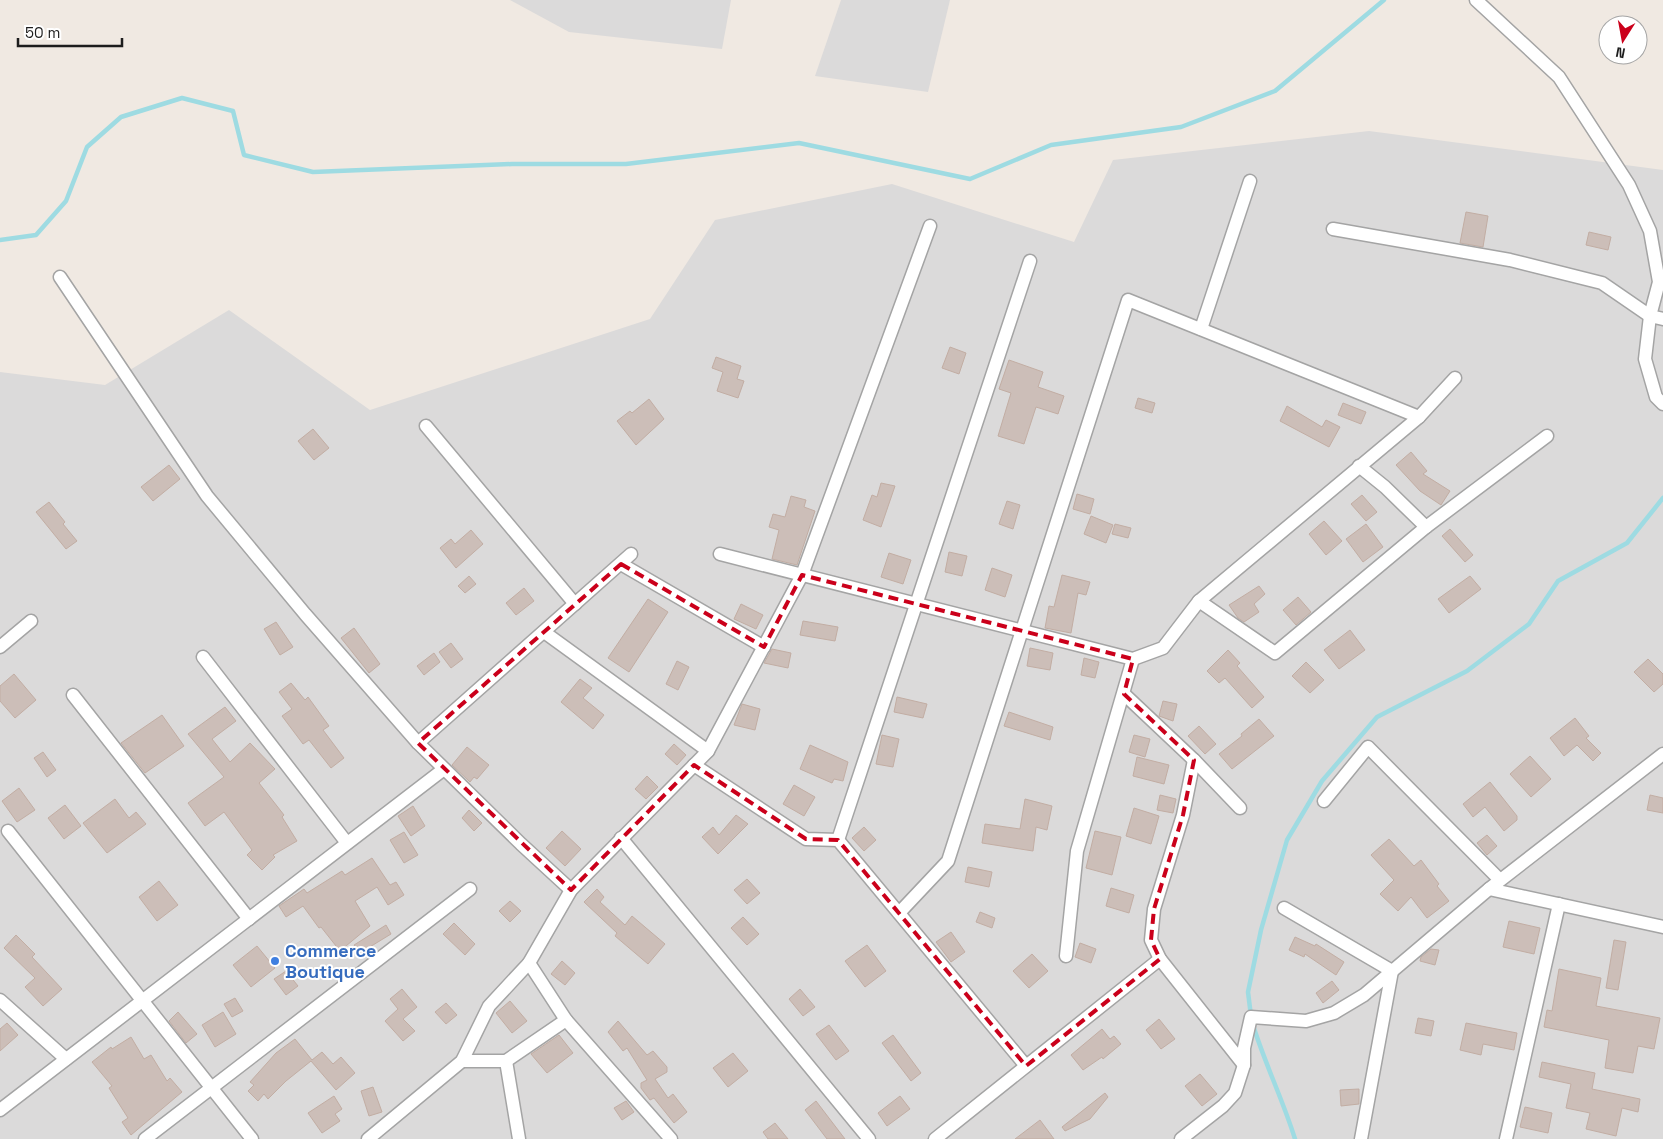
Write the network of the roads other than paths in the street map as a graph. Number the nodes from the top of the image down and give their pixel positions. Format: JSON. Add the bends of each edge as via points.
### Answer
{"nodes":[{"id":1,"x":1476,"y":0,"type":"edge"},
{"id":2,"x":1250,"y":181,"type":"dead end"},
{"id":3,"x":930,"y":226,"type":"dead end"},
{"id":4,"x":1333,"y":229,"type":"dead end"},
{"id":5,"x":1030,"y":261,"type":"dead end"},
{"id":6,"x":60,"y":277,"type":"dead end"},
{"id":7,"x":1650,"y":316,"type":"junction"},
{"id":8,"x":1663,"y":319,"type":"edge"},
{"id":9,"x":1201,"y":329,"type":"junction"},
{"id":10,"x":1455,"y":378,"type":"dead end"},
{"id":11,"x":1663,"y":404,"type":"edge"},
{"id":12,"x":1419,"y":417,"type":"junction"},
{"id":13,"x":426,"y":426,"type":"dead end"},
{"id":14,"x":1547,"y":436,"type":"dead end"},
{"id":15,"x":1360,"y":466,"type":"junction"},
{"id":16,"x":1426,"y":527,"type":"junction"},
{"id":17,"x":631,"y":554,"type":"dead end"},
{"id":18,"x":720,"y":554,"type":"dead end"},
{"id":19,"x":621,"y":564,"type":"junction"},
{"id":20,"x":802,"y":575,"type":"junction"},
{"id":21,"x":1199,"y":601,"type":"junction"},
{"id":22,"x":575,"y":604,"type":"junction"},
{"id":23,"x":916,"y":604,"type":"junction"},
{"id":24,"x":31,"y":621,"type":"dead end"},
{"id":25,"x":1022,"y":631,"type":"junction"},
{"id":26,"x":544,"y":632,"type":"junction"},
{"id":27,"x":0,"y":647,"type":"edge"},
{"id":28,"x":764,"y":647,"type":"junction"},
{"id":29,"x":203,"y":657,"type":"dead end"},
{"id":30,"x":1134,"y":659,"type":"junction"},
{"id":31,"x":73,"y":694,"type":"dead end"},
{"id":32,"x":1124,"y":694,"type":"junction"},
{"id":33,"x":418,"y":743,"type":"junction"},
{"id":34,"x":708,"y":751,"type":"junction"},
{"id":35,"x":1663,"y":754,"type":"edge"},
{"id":36,"x":1194,"y":760,"type":"junction"},
{"id":37,"x":694,"y":765,"type":"junction"},
{"id":38,"x":444,"y":768,"type":"junction"},
{"id":39,"x":1324,"y":802,"type":"dead end"},
{"id":40,"x":1240,"y":808,"type":"dead end"},
{"id":41,"x":8,"y":831,"type":"dead end"},
{"id":42,"x":621,"y":838,"type":"junction"},
{"id":43,"x":838,"y":840,"type":"junction"},
{"id":44,"x":347,"y":843,"type":"junction"},
{"id":45,"x":1500,"y":880,"type":"junction"},
{"id":46,"x":470,"y":889,"type":"dead end"},
{"id":47,"x":1489,"y":889,"type":"junction"},
{"id":48,"x":571,"y":890,"type":"junction"},
{"id":49,"x":1559,"y":904,"type":"junction"},
{"id":50,"x":1284,"y":908,"type":"dead end"},
{"id":51,"x":899,"y":913,"type":"junction"},
{"id":52,"x":249,"y":918,"type":"junction"},
{"id":53,"x":1663,"y":927,"type":"edge"},
{"id":54,"x":1066,"y":956,"type":"dead end"},
{"id":55,"x":1160,"y":959,"type":"junction"},
{"id":56,"x":529,"y":963,"type":"junction"},
{"id":57,"x":1392,"y":971,"type":"junction"},
{"id":58,"x":142,"y":1001,"type":"junction"},
{"id":59,"x":3,"y":1007,"type":"edge"},
{"id":60,"x":566,"y":1020,"type":"junction"},
{"id":61,"x":66,"y":1059,"type":"junction"},
{"id":62,"x":462,"y":1061,"type":"junction"},
{"id":63,"x":506,"y":1061,"type":"junction"},
{"id":64,"x":1244,"y":1065,"type":"junction"},
{"id":65,"x":1026,"y":1066,"type":"junction"},
{"id":66,"x":212,"y":1088,"type":"junction"},
{"id":67,"x":0,"y":1110,"type":"edge"},
{"id":68,"x":145,"y":1139,"type":"edge"},
{"id":69,"x":252,"y":1139,"type":"edge"},
{"id":70,"x":368,"y":1139,"type":"edge"},
{"id":71,"x":519,"y":1139,"type":"edge"},
{"id":72,"x":671,"y":1139,"type":"edge"},
{"id":73,"x":869,"y":1139,"type":"edge"},
{"id":74,"x":935,"y":1139,"type":"edge"},
{"id":75,"x":1180,"y":1139,"type":"edge"},
{"id":76,"x":1361,"y":1139,"type":"edge"},
{"id":77,"x":1506,"y":1139,"type":"edge"}],
"edges":[{"from":1,"to":7,"type":"street","via":[[1559,77],[1629,185],[1650,231],[1659,282]]},
{"from":2,"to":9,"type":"street"},
{"from":3,"to":20,"type":"street"},
{"from":4,"to":7,"type":"street","via":[[1510,260],[1602,283]]},
{"from":5,"to":23,"type":"street"},
{"from":6,"to":33,"type":"street","via":[[206,496]]},
{"from":7,"to":8,"type":"street"},
{"from":7,"to":11,"type":"street","via":[[1645,359],[1656,397]]},
{"from":9,"to":12,"type":"street"},
{"from":9,"to":25,"type":"street","via":[[1128,300]]},
{"from":10,"to":12,"type":"street"},
{"from":12,"to":15,"type":"street"},
{"from":13,"to":22,"type":"street"},
{"from":14,"to":16,"type":"street"},
{"from":15,"to":16,"type":"street"},
{"from":15,"to":21,"type":"street"},
{"from":16,"to":21,"type":"street","via":[[1275,653]]},
{"from":17,"to":19,"type":"street"},
{"from":18,"to":20,"type":"street"},
{"from":19,"to":22,"type":"street"},
{"from":19,"to":28,"type":"street"},
{"from":20,"to":23,"type":"street"},
{"from":20,"to":28,"type":"street"},
{"from":21,"to":30,"type":"street","via":[[1163,648]]},
{"from":22,"to":26,"type":"street"},
{"from":23,"to":25,"type":"street"},
{"from":23,"to":43,"type":"street"},
{"from":24,"to":27,"type":"street"},
{"from":25,"to":30,"type":"street"},
{"from":25,"to":51,"type":"street","via":[[948,861]]},
{"from":26,"to":33,"type":"street"},
{"from":26,"to":34,"type":"street"},
{"from":28,"to":34,"type":"street"},
{"from":29,"to":44,"type":"street"},
{"from":30,"to":32,"type":"street"},
{"from":31,"to":52,"type":"street"},
{"from":32,"to":36,"type":"street"},
{"from":32,"to":54,"type":"street","via":[[1077,851]]},
{"from":33,"to":38,"type":"street"},
{"from":34,"to":37,"type":"street"},
{"from":35,"to":45,"type":"street"},
{"from":36,"to":40,"type":"street"},
{"from":36,"to":55,"type":"street","via":[[1183,815],[1154,909],[1151,940]]},
{"from":37,"to":42,"type":"street"},
{"from":37,"to":43,"type":"street","via":[[806,839]]},
{"from":38,"to":44,"type":"street"},
{"from":38,"to":48,"type":"street"},
{"from":39,"to":45,"type":"street","via":[[1368,747]]},
{"from":41,"to":58,"type":"street"},
{"from":42,"to":48,"type":"street"},
{"from":42,"to":73,"type":"street"},
{"from":43,"to":51,"type":"street"},
{"from":44,"to":52,"type":"street"},
{"from":45,"to":47,"type":"street"},
{"from":46,"to":66,"type":"street"},
{"from":47,"to":49,"type":"street"},
{"from":47,"to":57,"type":"street"},
{"from":48,"to":56,"type":"street"},
{"from":49,"to":53,"type":"street"},
{"from":49,"to":77,"type":"street"},
{"from":50,"to":57,"type":"street"},
{"from":51,"to":65,"type":"street"},
{"from":52,"to":58,"type":"street"},
{"from":55,"to":64,"type":"street"},
{"from":55,"to":65,"type":"street"},
{"from":56,"to":60,"type":"street"},
{"from":56,"to":62,"type":"street","via":[[489,1006]]},
{"from":57,"to":64,"type":"street","via":[[1364,995],[1334,1013],[1306,1021],[1251,1017]]},
{"from":57,"to":76,"type":"street"},
{"from":58,"to":61,"type":"street"},
{"from":58,"to":66,"type":"street"},
{"from":59,"to":61,"type":"street"},
{"from":60,"to":63,"type":"street"},
{"from":60,"to":72,"type":"street"},
{"from":61,"to":67,"type":"street"},
{"from":62,"to":63,"type":"street"},
{"from":62,"to":70,"type":"street"},
{"from":63,"to":71,"type":"street"},
{"from":64,"to":75,"type":"street","via":[[1235,1093]]},
{"from":65,"to":74,"type":"street"},
{"from":66,"to":68,"type":"street"},
{"from":66,"to":69,"type":"street"}]}
